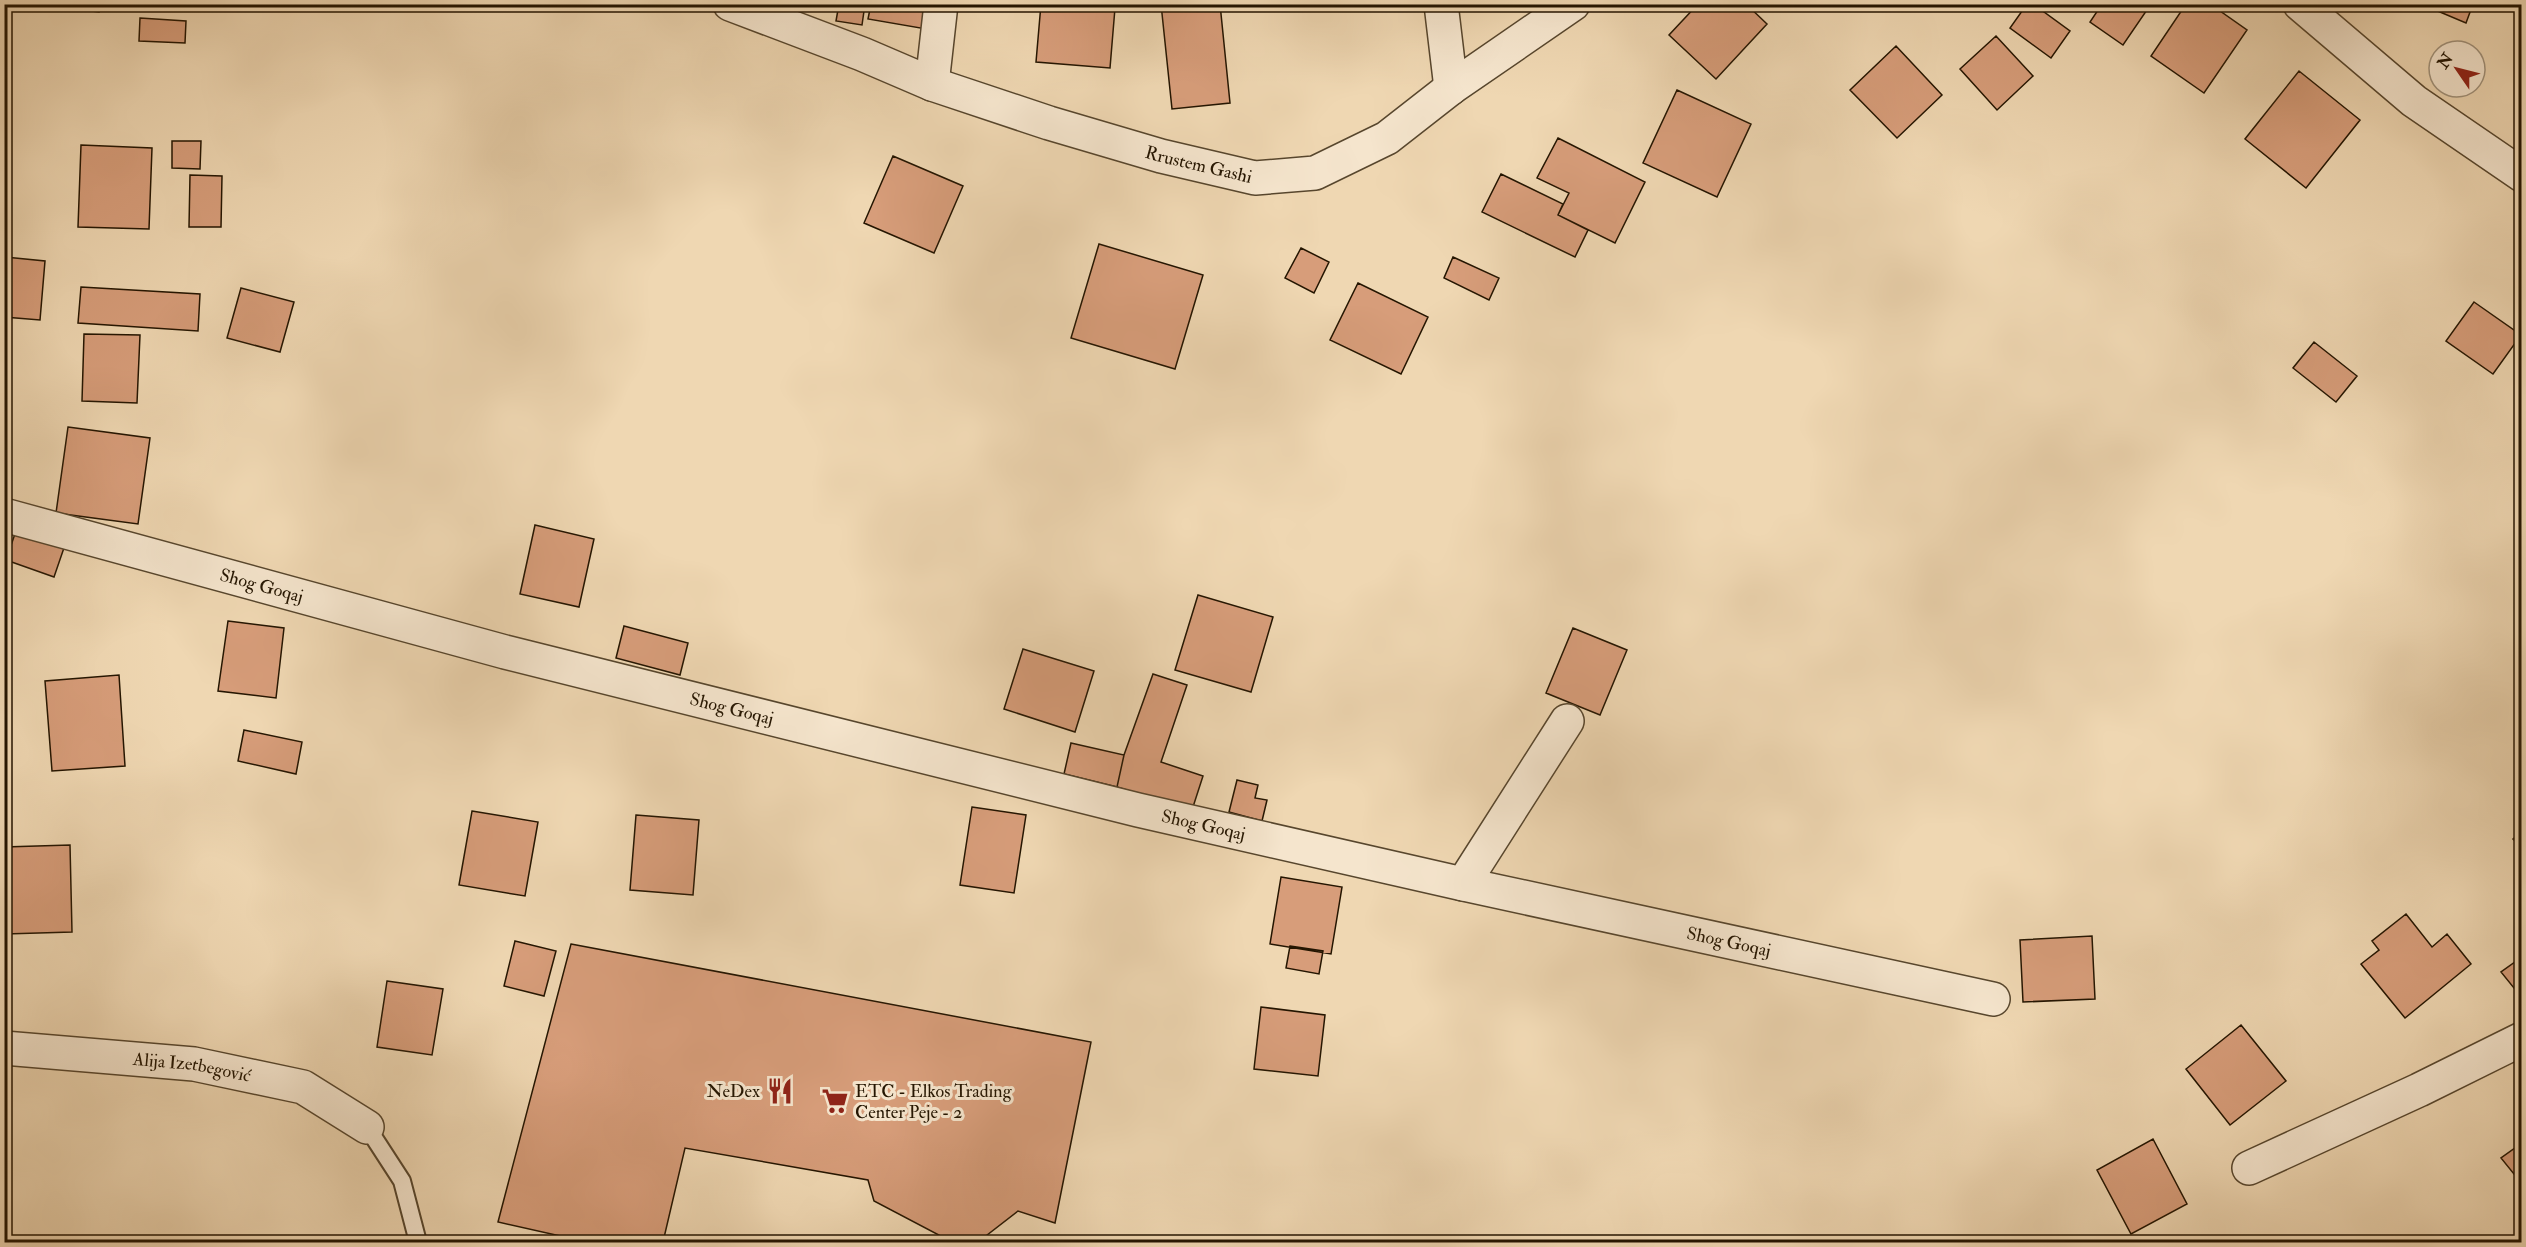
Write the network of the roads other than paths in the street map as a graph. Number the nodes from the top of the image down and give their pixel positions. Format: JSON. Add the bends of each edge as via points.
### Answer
{"nodes":[{"id":1,"x":730,"y":4,"type":"edge"},
{"id":2,"x":941,"y":4,"type":"edge"},
{"id":3,"x":1441,"y":4,"type":"edge"},
{"id":4,"x":1573,"y":4,"type":"edge"},
{"id":5,"x":2300,"y":4,"type":"edge"},
{"id":6,"x":932,"y":84,"type":"junction"},
{"id":7,"x":1451,"y":88,"type":"junction"},
{"id":8,"x":2522,"y":175,"type":"edge"},
{"id":9,"x":4,"y":515,"type":"edge"},
{"id":10,"x":1567,"y":721,"type":"dead end"},
{"id":11,"x":1463,"y":884,"type":"junction"},
{"id":12,"x":1993,"y":999,"type":"dead end"},
{"id":13,"x":2522,"y":1039,"type":"edge"},
{"id":14,"x":4,"y":1048,"type":"edge"},
{"id":15,"x":367,"y":1127,"type":"joint"},
{"id":16,"x":2249,"y":1168,"type":"dead end"},
{"id":17,"x":418,"y":1242,"type":"edge"}],
"edges":[{"from":1,"to":6,"type":"street","name":"Rrustem Gashi"},
{"from":2,"to":6,"type":"street"},
{"from":3,"to":7,"type":"street"},
{"from":4,"to":7,"type":"street","name":"Rrustem Gashi"},
{"from":5,"to":8,"type":"street","via":[[2414,101]]},
{"from":6,"to":7,"type":"street","name":"Rrustem Gashi","via":[[1161,156],[1255,178],[1315,173],[1387,138]]},
{"from":9,"to":11,"type":"street","name":"Shog Goqaj","via":[[516,655],[1138,810]]},
{"from":10,"to":11,"type":"street"},
{"from":11,"to":12,"type":"street","name":"Shog Goqaj"},
{"from":13,"to":16,"type":"street"},
{"from":14,"to":15,"type":"street","name":"Alija Izetbegović","via":[[194,1064],[303,1087]]},
{"from":15,"to":17,"type":"lane","via":[[402,1181]]}]}
